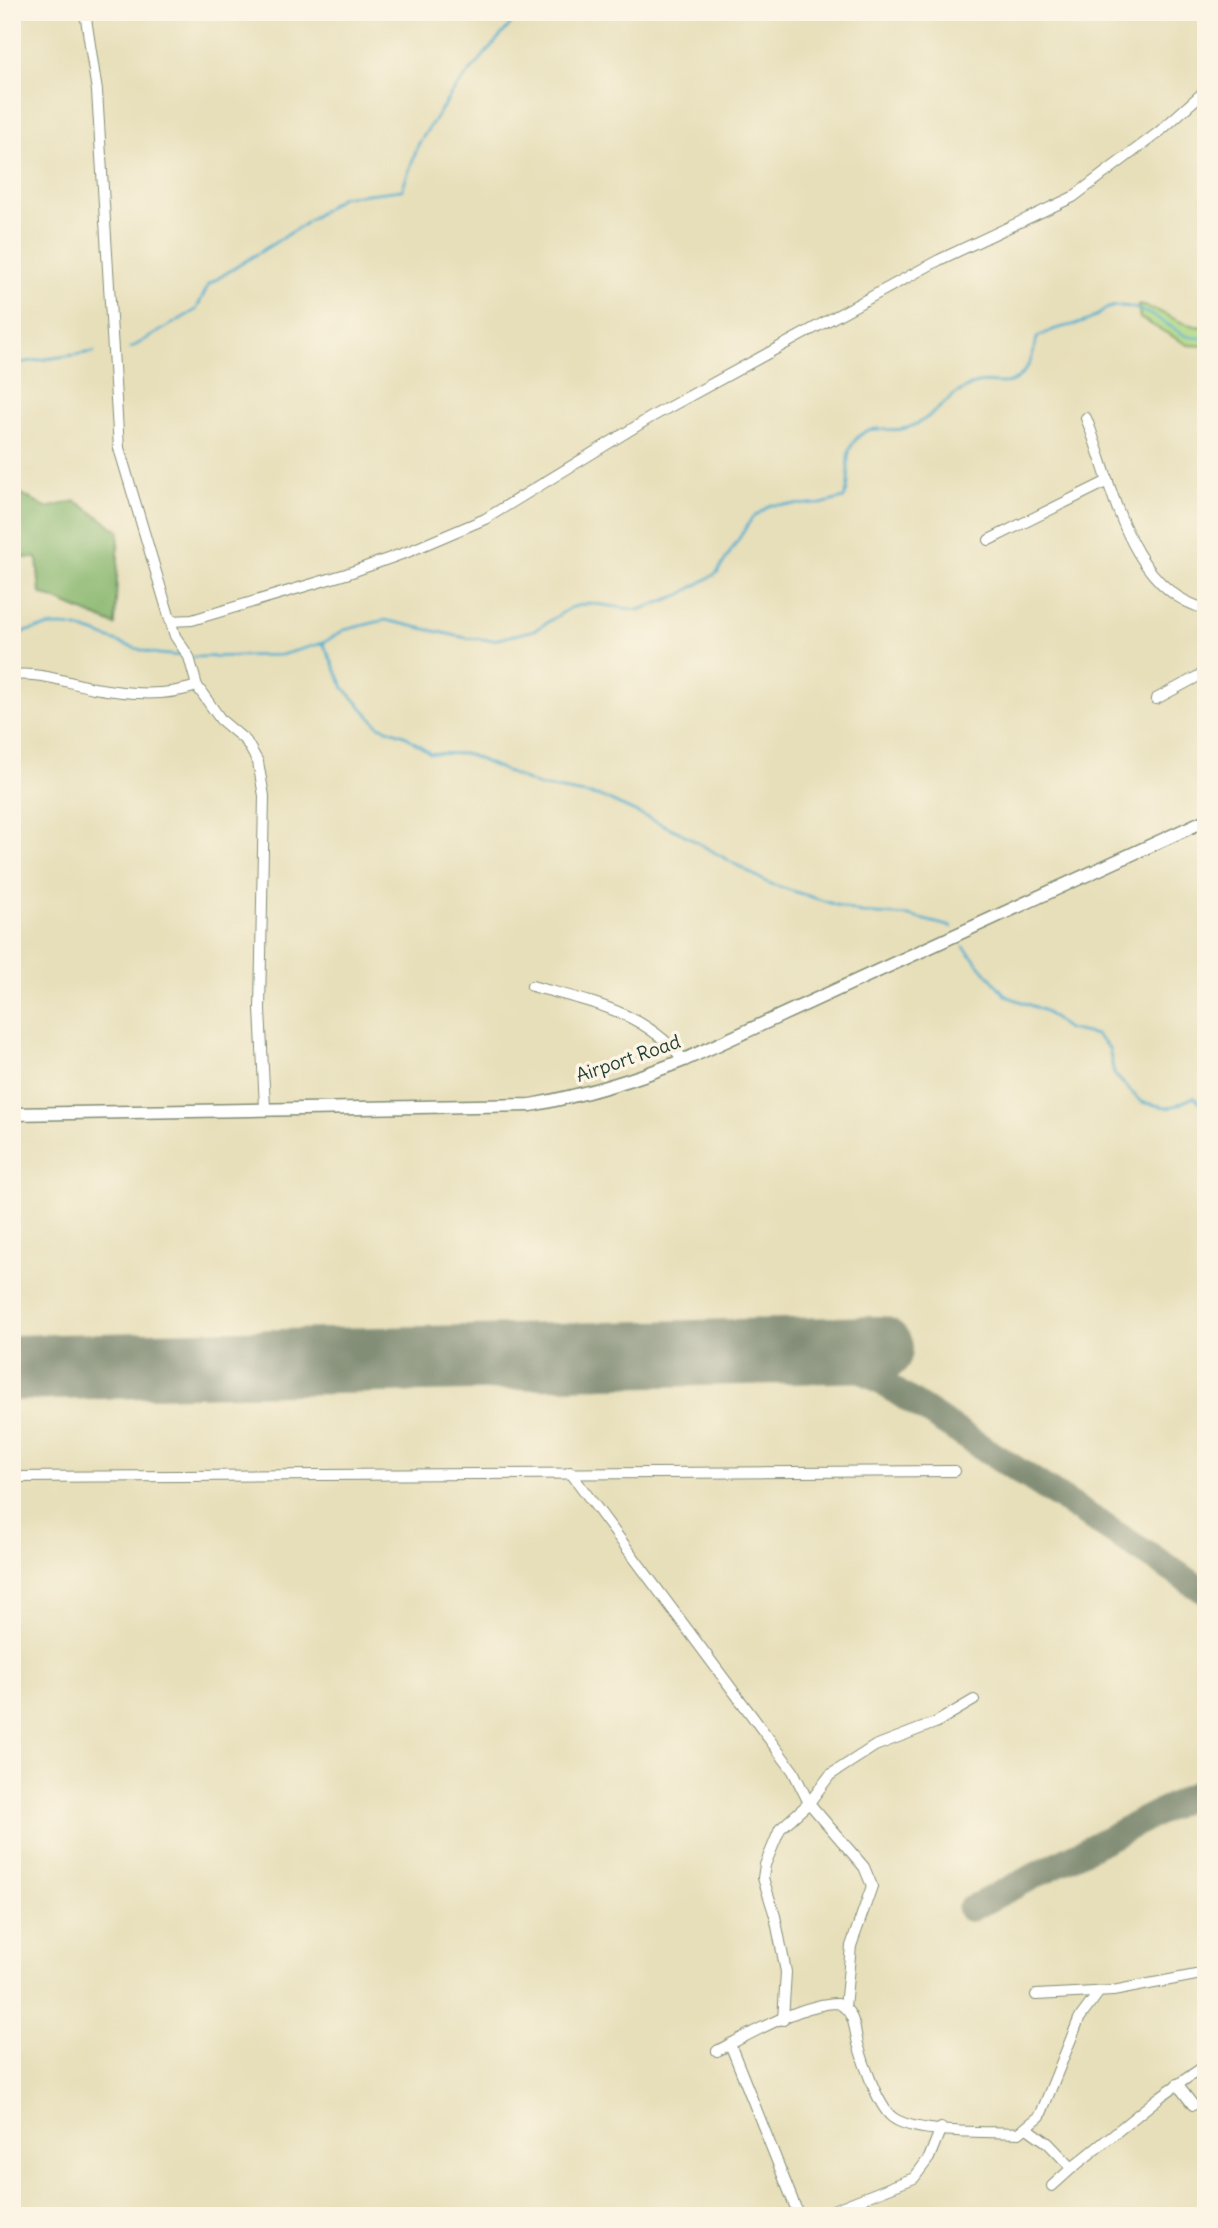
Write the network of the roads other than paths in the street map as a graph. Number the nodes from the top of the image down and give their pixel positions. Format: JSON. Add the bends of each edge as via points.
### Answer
{"nodes":[{"id":1,"x":85,"y":12,"type":"edge"},
{"id":2,"x":1206,"y":90,"type":"edge"},
{"id":3,"x":1086,"y":418,"type":"dead end"},
{"id":4,"x":1108,"y":481,"type":"junction"},
{"id":5,"x":989,"y":540,"type":"dead end"},
{"id":6,"x":1206,"y":609,"type":"edge"},
{"id":7,"x":171,"y":621,"type":"junction"},
{"id":8,"x":1206,"y":672,"type":"edge"},
{"id":9,"x":12,"y":675,"type":"edge"},
{"id":10,"x":198,"y":686,"type":"junction"},
{"id":11,"x":1156,"y":699,"type":"dead end"},
{"id":12,"x":1206,"y":820,"type":"edge"},
{"id":13,"x":532,"y":986,"type":"dead end"},
{"id":14,"x":684,"y":1060,"type":"junction"},
{"id":15,"x":265,"y":1107,"type":"junction"},
{"id":16,"x":12,"y":1114,"type":"edge"},
{"id":17,"x":955,"y":1471,"type":"dead end"},
{"id":18,"x":570,"y":1472,"type":"junction"},
{"id":19,"x":12,"y":1477,"type":"edge"},
{"id":20,"x":974,"y":1700,"type":"dead end"},
{"id":21,"x":809,"y":1803,"type":"junction"},
{"id":22,"x":1206,"y":1973,"type":"edge"},
{"id":23,"x":1098,"y":1992,"type":"junction"},
{"id":24,"x":1036,"y":1995,"type":"dead end"},
{"id":25,"x":845,"y":2007,"type":"junction"},
{"id":26,"x":783,"y":2020,"type":"junction"},
{"id":27,"x":730,"y":2044,"type":"junction"},
{"id":28,"x":717,"y":2051,"type":"dead end"},
{"id":29,"x":1206,"y":2065,"type":"edge"},
{"id":30,"x":1177,"y":2084,"type":"junction"},
{"id":31,"x":1193,"y":2105,"type":"dead end"},
{"id":32,"x":1027,"y":2128,"type":"junction"},
{"id":33,"x":941,"y":2129,"type":"junction"},
{"id":34,"x":1072,"y":2168,"type":"junction"},
{"id":35,"x":1052,"y":2186,"type":"dead end"},
{"id":36,"x":799,"y":2216,"type":"edge"},
{"id":37,"x":818,"y":2216,"type":"edge"}],
"edges":[{"from":1,"to":7,"type":"street","via":[[97,91],[119,448]]},
{"from":2,"to":7,"type":"street","via":[[1073,197],[939,260],[653,416],[485,519],[345,574],[192,621]]},
{"from":3,"to":4,"type":"street"},
{"from":4,"to":5,"type":"street"},
{"from":4,"to":6,"type":"street","via":[[1134,545],[1157,580]]},
{"from":7,"to":10,"type":"street"},
{"from":8,"to":11,"type":"street"},
{"from":9,"to":10,"type":"street","via":[[44,675],[94,688],[168,695]]},
{"from":10,"to":15,"type":"street","via":[[221,720],[246,741],[261,775],[260,1009]]},
{"from":12,"to":14,"type":"street","name":"Airport Road"},
{"from":13,"to":14,"type":"street","via":[[636,1020],[665,1038]]},
{"from":14,"to":15,"type":"street","name":"Airport Road","via":[[603,1089],[531,1105]]},
{"from":15,"to":16,"type":"street","name":"Airport Road","via":[[210,1113]]},
{"from":17,"to":18,"type":"street"},
{"from":18,"to":19,"type":"street"},
{"from":18,"to":21,"type":"street","via":[[793,1771]]},
{"from":20,"to":21,"type":"street","via":[[935,1723],[875,1746],[830,1775]]},
{"from":21,"to":25,"type":"street","via":[[847,1844],[872,1886],[851,1946]]},
{"from":21,"to":26,"type":"street","via":[[780,1829],[763,1878],[786,1972]]},
{"from":22,"to":23,"type":"street"},
{"from":23,"to":24,"type":"street"},
{"from":23,"to":32,"type":"street","via":[[1074,2029],[1040,2116]]},
{"from":25,"to":26,"type":"street","via":[[824,2003]]},
{"from":25,"to":33,"type":"street","via":[[877,2094],[890,2116],[910,2125]]},
{"from":26,"to":27,"type":"street"},
{"from":27,"to":28,"type":"street"},
{"from":27,"to":36,"type":"street"},
{"from":29,"to":30,"type":"street"},
{"from":30,"to":31,"type":"street"},
{"from":30,"to":34,"type":"street"},
{"from":32,"to":33,"type":"street","via":[[1020,2133]]},
{"from":32,"to":34,"type":"street"},
{"from":33,"to":37,"type":"street","via":[[914,2178]]},
{"from":34,"to":35,"type":"street"}]}
